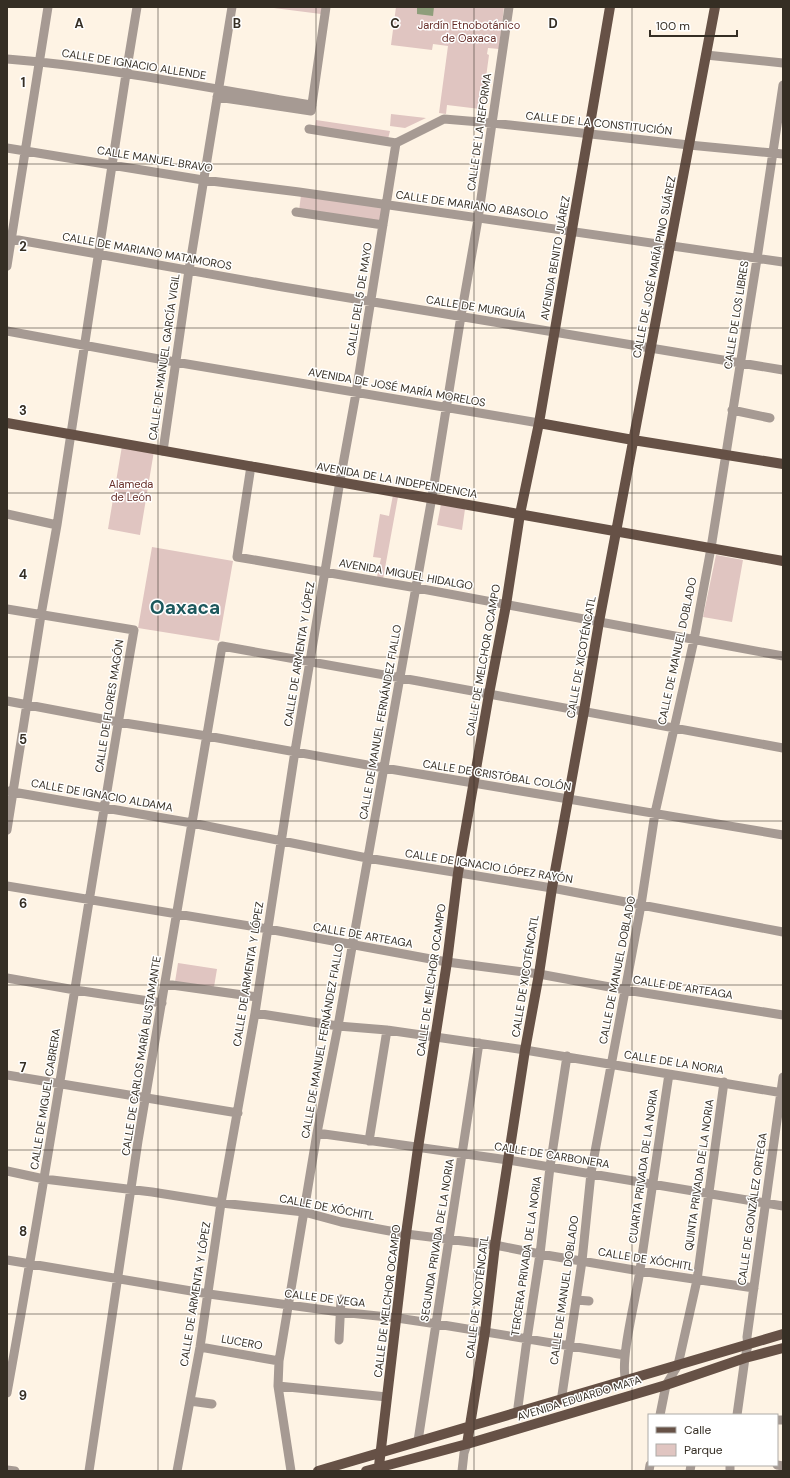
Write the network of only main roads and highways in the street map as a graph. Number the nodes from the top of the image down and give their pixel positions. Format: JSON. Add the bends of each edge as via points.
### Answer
{"nodes":[{"id":1,"x":610,"y":7,"type":"edge"},
{"id":2,"x":714,"y":7,"type":"edge"},
{"id":3,"x":7,"y":423,"type":"edge"},
{"id":4,"x":539,"y":423,"type":"junction"},
{"id":5,"x":633,"y":440,"type":"junction"},
{"id":6,"x":783,"y":464,"type":"edge"},
{"id":7,"x":520,"y":514,"type":"junction"},
{"id":8,"x":616,"y":531,"type":"junction"},
{"id":9,"x":783,"y":561,"type":"edge"},
{"id":10,"x":783,"y":1334,"type":"edge"},
{"id":11,"x":783,"y":1348,"type":"edge"},
{"id":12,"x":470,"y":1427,"type":"junction"},
{"id":13,"x":467,"y":1444,"type":"junction"},
{"id":14,"x":380,"y":1453,"type":"junction"},
{"id":15,"x":379,"y":1469,"type":"edge"},
{"id":16,"x":318,"y":1471,"type":"edge"},
{"id":17,"x":366,"y":1471,"type":"edge"}],
"edges":[{"from":1,"to":4,"type":"main road","name":"AVENIDA BENITO JUÁREZ"},
{"from":2,"to":5,"type":"main road","name":"CALLE DE JOSÉ MARÍA PINO SUÁREZ"},
{"from":3,"to":7,"type":"main road","name":"AVENIDA DE LA INDEPENDENCIA"},
{"from":4,"to":5,"type":"main road","name":"AVENIDA DE JOSÉ MARÍA MORELOS"},
{"from":4,"to":7,"type":"main road","name":"AVENIDA BENITO JUÁREZ"},
{"from":5,"to":6,"type":"main road","name":"AVENIDA DE JOSÉ MARÍA MORELOS"},
{"from":5,"to":8,"type":"main road","name":"CALLE DE JOSÉ MARÍA PINO SUÁREZ"},
{"from":7,"to":8,"type":"main road","name":"AVENIDA DE LA INDEPENDENCIA"},
{"from":7,"to":14,"type":"main road","name":"CALLE DE MELCHOR OCAMPO","via":[[458,873],[406,1234]]},
{"from":8,"to":9,"type":"main road","name":"AVENIDA DE LA INDEPENDENCIA"},
{"from":8,"to":12,"type":"main road","name":"CALLE DE XICOTÉNCATL","via":[[567,798],[525,1050]]},
{"from":10,"to":12,"type":"main road","name":"AVENIDA EDUARDO MATA"},
{"from":11,"to":13,"type":"main road","name":"AVENIDA EDUARDO MATA"},
{"from":12,"to":13,"type":"main road","name":"CALLE DE XICOTÉNCATL"},
{"from":12,"to":14,"type":"main road","name":"AVENIDA EDUARDO MATA"},
{"from":13,"to":15,"type":"main road","name":"AVENIDA EDUARDO MATA"},
{"from":14,"to":15,"type":"main road","name":"CALLE DE MELCHOR OCAMPO"},
{"from":14,"to":16,"type":"main road","name":"AVENIDA EDUARDO MATA"},
{"from":15,"to":17,"type":"main road","name":"AVENIDA EDUARDO MATA"}]}
